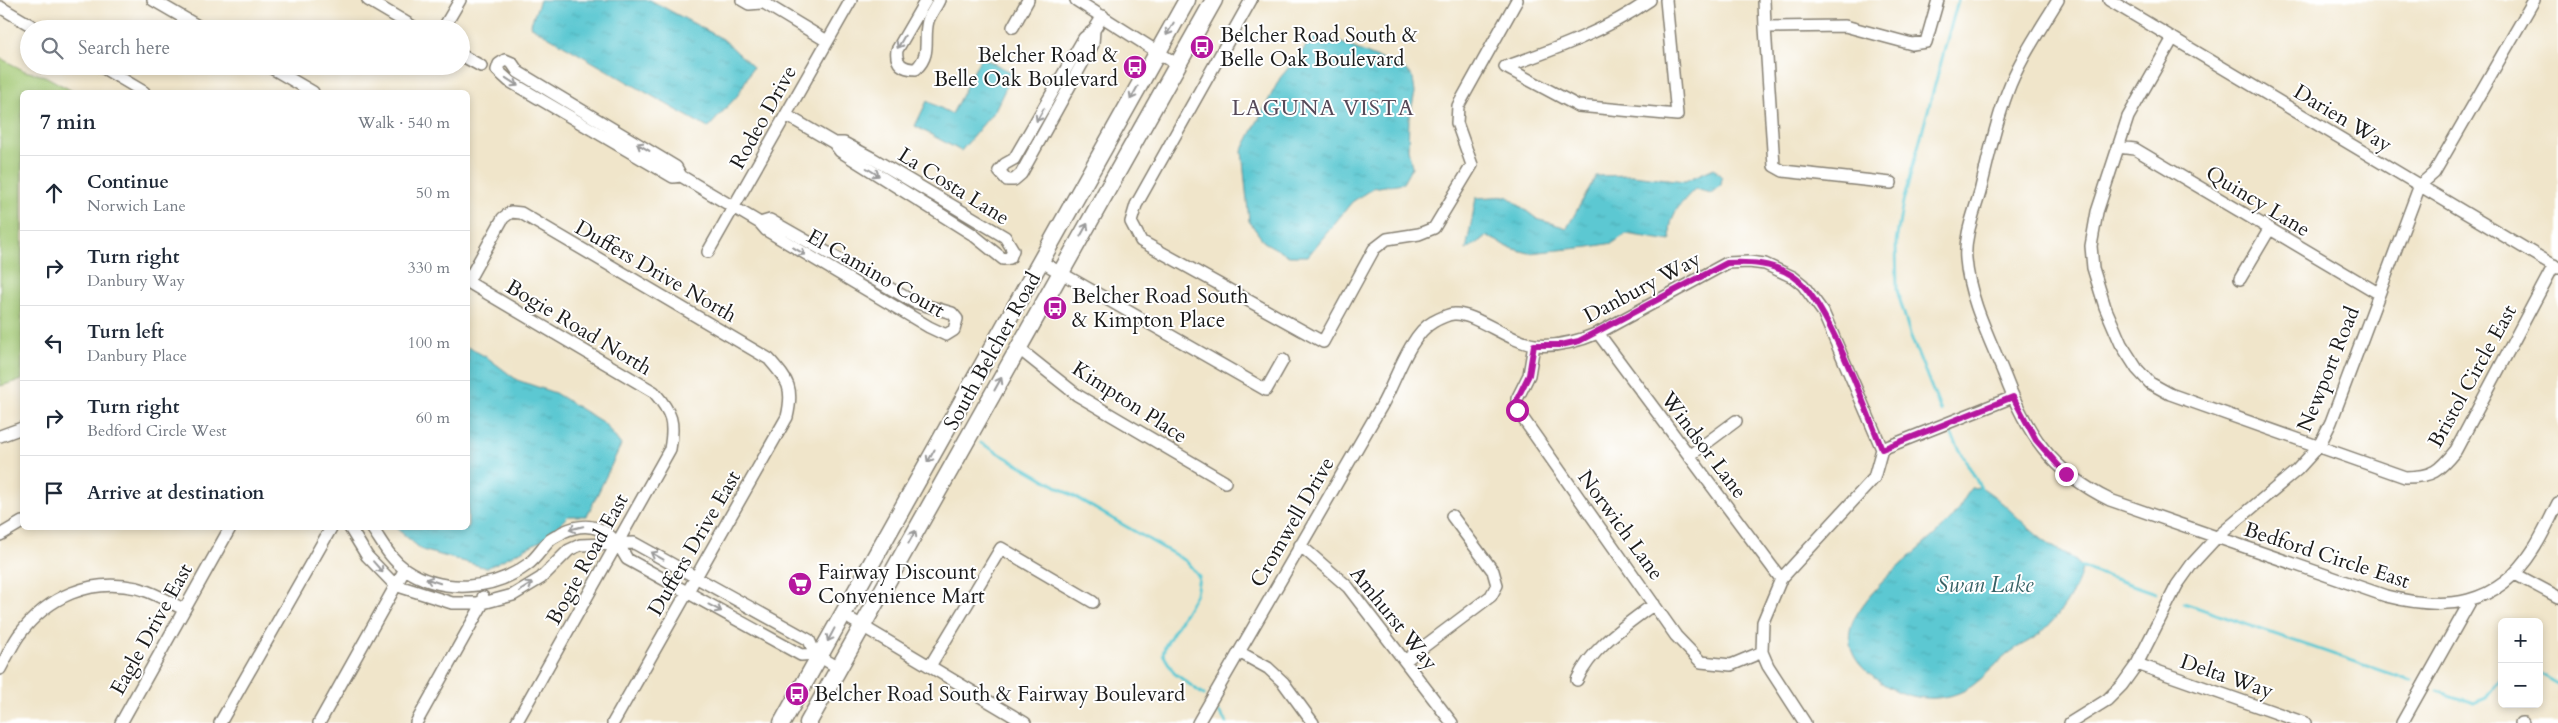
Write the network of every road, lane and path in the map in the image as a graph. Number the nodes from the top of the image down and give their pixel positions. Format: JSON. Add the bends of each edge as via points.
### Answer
{"nodes":[{"id":1,"x":153,"y":0,"type":"edge"},
{"id":2,"x":368,"y":0,"type":"edge"},
{"id":3,"x":460,"y":0,"type":"edge"},
{"id":4,"x":742,"y":0,"type":"edge"},
{"id":5,"x":851,"y":0,"type":"edge"},
{"id":6,"x":926,"y":0,"type":"edge"},
{"id":7,"x":939,"y":0,"type":"edge"},
{"id":8,"x":1028,"y":0,"type":"edge"},
{"id":9,"x":1076,"y":0,"type":"edge"},
{"id":10,"x":1187,"y":0,"type":"edge"},
{"id":11,"x":1214,"y":0,"type":"edge"},
{"id":12,"x":1252,"y":0,"type":"edge"},
{"id":13,"x":1517,"y":0,"type":"edge"},
{"id":14,"x":1650,"y":0,"type":"edge"},
{"id":15,"x":1666,"y":0,"type":"edge"},
{"id":16,"x":1764,"y":0,"type":"edge"},
{"id":17,"x":1938,"y":0,"type":"edge"},
{"id":18,"x":2058,"y":0,"type":"edge"},
{"id":19,"x":2108,"y":0,"type":"edge"},
{"id":20,"x":2534,"y":0,"type":"edge"},
{"id":21,"x":760,"y":1,"type":"edge"},
{"id":22,"x":0,"y":7,"type":"edge"},
{"id":23,"x":1103,"y":16,"type":"junction"},
{"id":24,"x":22,"y":20,"type":"edge"},
{"id":25,"x":187,"y":20,"type":"edge"},
{"id":26,"x":402,"y":20,"type":"edge"},
{"id":27,"x":448,"y":20,"type":"edge"},
{"id":28,"x":1013,"y":27,"type":"dead end"},
{"id":29,"x":1766,"y":27,"type":"junction"},
{"id":30,"x":1094,"y":30,"type":"junction"},
{"id":31,"x":2173,"y":38,"type":"junction"},
{"id":32,"x":827,"y":41,"type":"junction"},
{"id":33,"x":1158,"y":50,"type":"junction"},
{"id":34,"x":470,"y":60,"type":"edge"},
{"id":35,"x":1178,"y":64,"type":"junction"},
{"id":36,"x":481,"y":66,"type":"dead end"},
{"id":37,"x":115,"y":75,"type":"edge"},
{"id":38,"x":284,"y":75,"type":"edge"},
{"id":39,"x":141,"y":90,"type":"edge"},
{"id":40,"x":310,"y":90,"type":"edge"},
{"id":41,"x":786,"y":115,"type":"junction"},
{"id":42,"x":834,"y":143,"type":"junction"},
{"id":43,"x":2117,"y":147,"type":"junction"},
{"id":44,"x":681,"y":176,"type":"junction"},
{"id":45,"x":1891,"y":183,"type":"dead end"},
{"id":46,"x":2420,"y":185,"type":"junction"},
{"id":47,"x":733,"y":207,"type":"junction"},
{"id":48,"x":760,"y":223,"type":"junction"},
{"id":49,"x":2269,"y":230,"type":"junction"},
{"id":50,"x":708,"y":252,"type":"dead end"},
{"id":51,"x":1040,"y":261,"type":"junction"},
{"id":52,"x":2556,"y":266,"type":"edge"},
{"id":53,"x":1060,"y":273,"type":"junction"},
{"id":54,"x":470,"y":278,"type":"edge"},
{"id":55,"x":2240,"y":278,"type":"dead end"},
{"id":56,"x":470,"y":283,"type":"edge"},
{"id":57,"x":2378,"y":293,"type":"junction"},
{"id":58,"x":1598,"y":333,"type":"junction"},
{"id":59,"x":1416,"y":339,"type":"joint"},
{"id":60,"x":1534,"y":345,"type":"junction"},
{"id":61,"x":1018,"y":348,"type":"junction"},
{"id":62,"x":1283,"y":360,"type":"dead end"},
{"id":63,"x":785,"y":377,"type":"joint"},
{"id":64,"x":2013,"y":397,"type":"junction"},
{"id":65,"x":668,"y":408,"type":"joint"},
{"id":66,"x":1736,"y":421,"type":"dead end"},
{"id":67,"x":20,"y":429,"type":"edge"},
{"id":68,"x":0,"y":436,"type":"edge"},
{"id":69,"x":2319,"y":446,"type":"junction"},
{"id":70,"x":1882,"y":449,"type":"junction"},
{"id":71,"x":1689,"y":456,"type":"junction"},
{"id":72,"x":1225,"y":482,"type":"dead end"},
{"id":73,"x":2558,"y":503,"type":"edge"},
{"id":74,"x":1452,"y":516,"type":"dead end"},
{"id":75,"x":20,"y":523,"type":"edge"},
{"id":76,"x":224,"y":530,"type":"edge"},
{"id":77,"x":330,"y":530,"type":"edge"},
{"id":78,"x":351,"y":530,"type":"edge"},
{"id":79,"x":373,"y":530,"type":"edge"},
{"id":80,"x":0,"y":535,"type":"edge"},
{"id":81,"x":2216,"y":538,"type":"junction"},
{"id":82,"x":618,"y":543,"type":"junction"},
{"id":83,"x":1300,"y":545,"type":"junction"},
{"id":84,"x":405,"y":569,"type":"junction"},
{"id":85,"x":2514,"y":574,"type":"junction"},
{"id":86,"x":696,"y":578,"type":"junction"},
{"id":87,"x":1781,"y":579,"type":"junction"},
{"id":88,"x":395,"y":585,"type":"junction"},
{"id":89,"x":483,"y":585,"type":"junction"},
{"id":90,"x":687,"y":594,"type":"junction"},
{"id":91,"x":2558,"y":597,"type":"edge"},
{"id":92,"x":2471,"y":600,"type":"junction"},
{"id":93,"x":1093,"y":602,"type":"dead end"},
{"id":94,"x":484,"y":603,"type":"junction"},
{"id":95,"x":1654,"y":604,"type":"junction"},
{"id":96,"x":183,"y":609,"type":"junction"},
{"id":97,"x":842,"y":614,"type":"junction"},
{"id":98,"x":774,"y":621,"type":"junction"},
{"id":99,"x":863,"y":626,"type":"junction"},
{"id":100,"x":765,"y":636,"type":"junction"},
{"id":101,"x":1239,"y":652,"type":"junction"},
{"id":102,"x":1762,"y":652,"type":"junction"},
{"id":103,"x":817,"y":655,"type":"junction"},
{"id":104,"x":1406,"y":660,"type":"junction"},
{"id":105,"x":2137,"y":664,"type":"junction"},
{"id":106,"x":930,"y":666,"type":"junction"},
{"id":107,"x":0,"y":668,"type":"edge"},
{"id":108,"x":840,"y":668,"type":"junction"},
{"id":109,"x":1577,"y":680,"type":"dead end"},
{"id":110,"x":121,"y":723,"type":"edge"},
{"id":111,"x":220,"y":723,"type":"edge"},
{"id":112,"x":319,"y":723,"type":"edge"},
{"id":113,"x":416,"y":723,"type":"edge"},
{"id":114,"x":516,"y":723,"type":"edge"},
{"id":115,"x":614,"y":723,"type":"edge"},
{"id":116,"x":782,"y":723,"type":"edge"},
{"id":117,"x":808,"y":723,"type":"edge"},
{"id":118,"x":1026,"y":723,"type":"edge"},
{"id":119,"x":1198,"y":723,"type":"edge"},
{"id":120,"x":1313,"y":723,"type":"edge"},
{"id":121,"x":1452,"y":723,"type":"edge"},
{"id":122,"x":1805,"y":723,"type":"edge"},
{"id":123,"x":2070,"y":723,"type":"edge"},
{"id":124,"x":2305,"y":723,"type":"edge"},
{"id":125,"x":2402,"y":723,"type":"edge"}],
"edges":[{"from":1,"to":25,"type":"street"},
{"from":2,"to":26,"type":"street"},
{"from":3,"to":27,"type":"street"},
{"from":4,"to":21,"type":"street","via":[[749,4]]},
{"from":5,"to":32,"type":"street","name":"Rodeo Drive"},
{"from":6,"to":7,"type":"street","one_way":true,"via":[[897,50],[896,59],[908,69],[916,69],[927,52],[928,22]]},
{"from":8,"to":28,"type":"street"},
{"from":9,"to":23,"type":"street"},
{"from":10,"to":33,"type":"main road","name":"South Belcher Road","one_way":true},
{"from":11,"to":35,"type":"main road","name":"South Belcher Road"},
{"from":12,"to":13,"type":"street","via":[[1136,205],[1131,222],[1141,241],[1323,342],[1374,249],[1387,239],[1434,228],[1472,164],[1457,123],[1458,106]]},
{"from":14,"to":15,"type":"street","via":[[1624,18],[1577,41],[1505,68],[1578,106],[1678,115]]},
{"from":16,"to":29,"type":"street"},
{"from":17,"to":29,"type":"street","via":[[1926,42],[1912,44],[1845,26]]},
{"from":18,"to":64,"type":"street","name":"Bedford Circle East","via":[[2007,93],[1969,232],[1966,257],[1971,289]]},
{"from":19,"to":31,"type":"street","name":"Darien Way"},
{"from":20,"to":46,"type":"street","name":"Newport Road","via":[[2434,172]]},
{"from":21,"to":32,"type":"street"},
{"from":22,"to":24,"type":"street"},
{"from":23,"to":30,"type":"street"},
{"from":23,"to":33,"type":"street"},
{"from":29,"to":45,"type":"street","via":[[1774,166],[1783,171]]},
{"from":30,"to":30,"type":"street","one_way":true,"via":[[1084,38],[1014,159],[999,171],[1007,180],[1014,180],[1021,174],[1090,50]]},
{"from":31,"to":43,"type":"street","name":"Bristol Circle East","via":[[2128,117]]},
{"from":31,"to":46,"type":"street","name":"Darien Way"},
{"from":32,"to":41,"type":"street","name":"Rodeo Drive"},
{"from":33,"to":35,"type":"street"},
{"from":33,"to":51,"type":"main road","name":"South Belcher Road","one_way":true},
{"from":34,"to":36,"type":"street"},
{"from":53,"to":35,"type":"main road","name":"South Belcher Road","one_way":true},
{"from":37,"to":39,"type":"street"},
{"from":38,"to":40,"type":"street"},
{"from":41,"to":42,"type":"street","name":"La Costa Lane"},
{"from":41,"to":47,"type":"street","name":"Rodeo Drive"},
{"from":42,"to":42,"type":"street","name":"La Costa Lane","one_way":true,"via":[[840,151],[972,234],[1003,259],[1010,258],[1013,250],[1005,237],[872,158],[844,143]]},
{"from":43,"to":49,"type":"street","name":"Quincy Lane","via":[[2135,150]]},
{"from":43,"to":69,"type":"street","name":"Bristol Circle East","via":[[2096,212],[2093,261],[2105,307],[2136,369],[2150,383],[2170,394]]},
{"from":44,"to":44,"type":"street","name":"El Camino Court","one_way":true,"via":[[676,166],[518,72],[512,63],[505,60],[499,64],[497,70],[509,81],[673,177]]},
{"from":44,"to":47,"type":"street","name":"El Camino Court"},
{"from":46,"to":52,"type":"street","name":"Darien Way"},
{"from":46,"to":57,"type":"street","name":"Newport Road"},
{"from":47,"to":48,"type":"street","name":"El Camino Court"},
{"from":47,"to":50,"type":"street","name":"Rodeo Drive"},
{"from":48,"to":48,"type":"street","name":"El Camino Court","one_way":true,"via":[[774,235],[929,327],[946,335],[954,330],[957,319],[952,314],[914,302],[770,220]]},
{"from":49,"to":55,"type":"street"},
{"from":49,"to":57,"type":"street","name":"Quincy Lane"},
{"from":51,"to":53,"type":"street"},
{"from":51,"to":97,"type":"main road","name":"South Belcher Road","one_way":true},
{"from":52,"to":69,"type":"street","name":"Bristol Circle East","via":[[2456,450],[2442,468],[2425,477],[2405,477]]},
{"from":53,"to":61,"type":"main road","name":"South Belcher Road"},
{"from":53,"to":62,"type":"street","via":[[1266,390]]},
{"from":54,"to":63,"type":"street","name":"Duffers Drive North","via":[[503,218],[511,212],[521,213],[769,359]]},
{"from":56,"to":65,"type":"street","name":"Bogie Road North","via":[[654,392]]},
{"from":57,"to":69,"type":"street","name":"Newport Road","via":[[2331,422]]},
{"from":58,"to":60,"type":"street","name":"Danbury Way","via":[[1561,345]]},
{"from":58,"to":70,"type":"street","name":"Danbury Way","via":[[1727,263],[1749,262],[1777,268],[1794,276],[1823,312]]},
{"from":58,"to":71,"type":"street","name":"Windsor Lane"},
{"from":59,"to":60,"type":"street","name":"Danbury Way","via":[[1432,322],[1455,314]]},
{"from":59,"to":83,"type":"street","name":"Cromwell Drive"},
{"from":60,"to":95,"type":"street","name":"Norwich Lane","via":[[1529,375],[1517,399],[1517,410]]},
{"from":61,"to":72,"type":"street","name":"Kimpton Place","via":[[1077,395]]},
{"from":99,"to":61,"type":"main road","name":"South Belcher Road","one_way":true},
{"from":63,"to":86,"type":"street","name":"Duffers Drive East","via":[[792,397],[787,416]]},
{"from":64,"to":70,"type":"street"},
{"from":64,"to":81,"type":"street","name":"Bedford Circle East","via":[[2036,440],[2066,474],[2110,500]]},
{"from":65,"to":82,"type":"street","name":"Bogie Road East","via":[[673,429],[670,449]]},
{"from":66,"to":71,"type":"street"},
{"from":67,"to":68,"type":"street"},
{"from":69,"to":81,"type":"street","name":"Newport Road","via":[[2297,470]]},
{"from":70,"to":87,"type":"street","via":[[1874,478]]},
{"from":71,"to":87,"type":"street","name":"Windsor Lane"},
{"from":73,"to":85,"type":"street","name":"Bedford Circle East","via":[[2533,550]]},
{"from":74,"to":104,"type":"street","via":[[1493,571],[1498,585],[1492,596]]},
{"from":75,"to":80,"type":"street"},
{"from":76,"to":96,"type":"street","name":"Eagle Drive East"},
{"from":77,"to":111,"type":"street"},
{"from":78,"to":88,"type":"street","one_way":true,"via":[[368,556]]},
{"from":79,"to":84,"type":"street","via":[[392,557]]},
{"from":81,"to":92,"type":"street","name":"Bedford Circle East","via":[[2416,604],[2449,605]]},
{"from":81,"to":105,"type":"street","name":"Newport Road","via":[[2177,585]]},
{"from":86,"to":82,"type":"street","one_way":true,"via":[[634,543]]},
{"from":82,"to":89,"type":"street","one_way":true,"via":[[597,527],[576,526],[552,538],[528,565],[501,580]]},
{"from":82,"to":90,"type":"street","via":[[627,560]]},
{"from":94,"to":82,"type":"street","one_way":true,"via":[[513,595],[541,578],[568,550]]},
{"from":82,"to":114,"type":"street","name":"Bogie Road East"},
{"from":83,"to":101,"type":"street","name":"Cromwell Drive"},
{"from":83,"to":104,"type":"street","name":"Amhurst Way","via":[[1348,587]]},
{"from":84,"to":88,"type":"street"},
{"from":89,"to":84,"type":"street","one_way":true,"via":[[455,586],[433,582]]},
{"from":85,"to":91,"type":"street"},
{"from":85,"to":92,"type":"street","name":"Bedford Circle East"},
{"from":86,"to":90,"type":"street","name":"Duffers Drive East"},
{"from":86,"to":98,"type":"street"},
{"from":87,"to":102,"type":"street","via":[[1763,622]]},
{"from":88,"to":94,"type":"street","via":[[452,603]]},
{"from":88,"to":112,"type":"street"},
{"from":89,"to":94,"type":"street"},
{"from":90,"to":100,"type":"street","one_way":true},
{"from":90,"to":115,"type":"street","name":"Duffers Drive East"},
{"from":92,"to":125,"type":"street"},
{"from":93,"to":106,"type":"street","via":[[1001,548]]},
{"from":94,"to":113,"type":"street"},
{"from":95,"to":102,"type":"street","name":"Norwich Lane","via":[[1676,636],[1701,662],[1731,665]]},
{"from":95,"to":109,"type":"street","via":[[1607,641],[1584,664]]},
{"from":96,"to":107,"type":"street","via":[[138,588],[87,586],[60,597],[37,615],[19,635]]},
{"from":96,"to":110,"type":"street","name":"Eagle Drive East"},
{"from":97,"to":99,"type":"street"},
{"from":97,"to":103,"type":"main road","name":"South Belcher Road","one_way":true},
{"from":98,"to":100,"type":"street"},
{"from":98,"to":103,"type":"street","via":[[809,640]]},
{"from":99,"to":106,"type":"street"},
{"from":99,"to":108,"type":"main road","name":"South Belcher Road"},
{"from":100,"to":103,"type":"street","via":[[801,655]]},
{"from":101,"to":119,"type":"street","name":"Cromwell Drive"},
{"from":101,"to":120,"type":"street","via":[[1268,668],[1283,682]]},
{"from":102,"to":122,"type":"street"},
{"from":103,"to":108,"type":"street"},
{"from":103,"to":116,"type":"main road","name":"South Belcher Road"},
{"from":104,"to":121,"type":"street","name":"Amhurst Way"},
{"from":105,"to":123,"type":"street","name":"Newport Road","via":[[2107,700]]},
{"from":105,"to":124,"type":"street","name":"Delta Way"},
{"from":106,"to":118,"type":"street"},
{"from":108,"to":117,"type":"main road","name":"South Belcher Road"}]}
